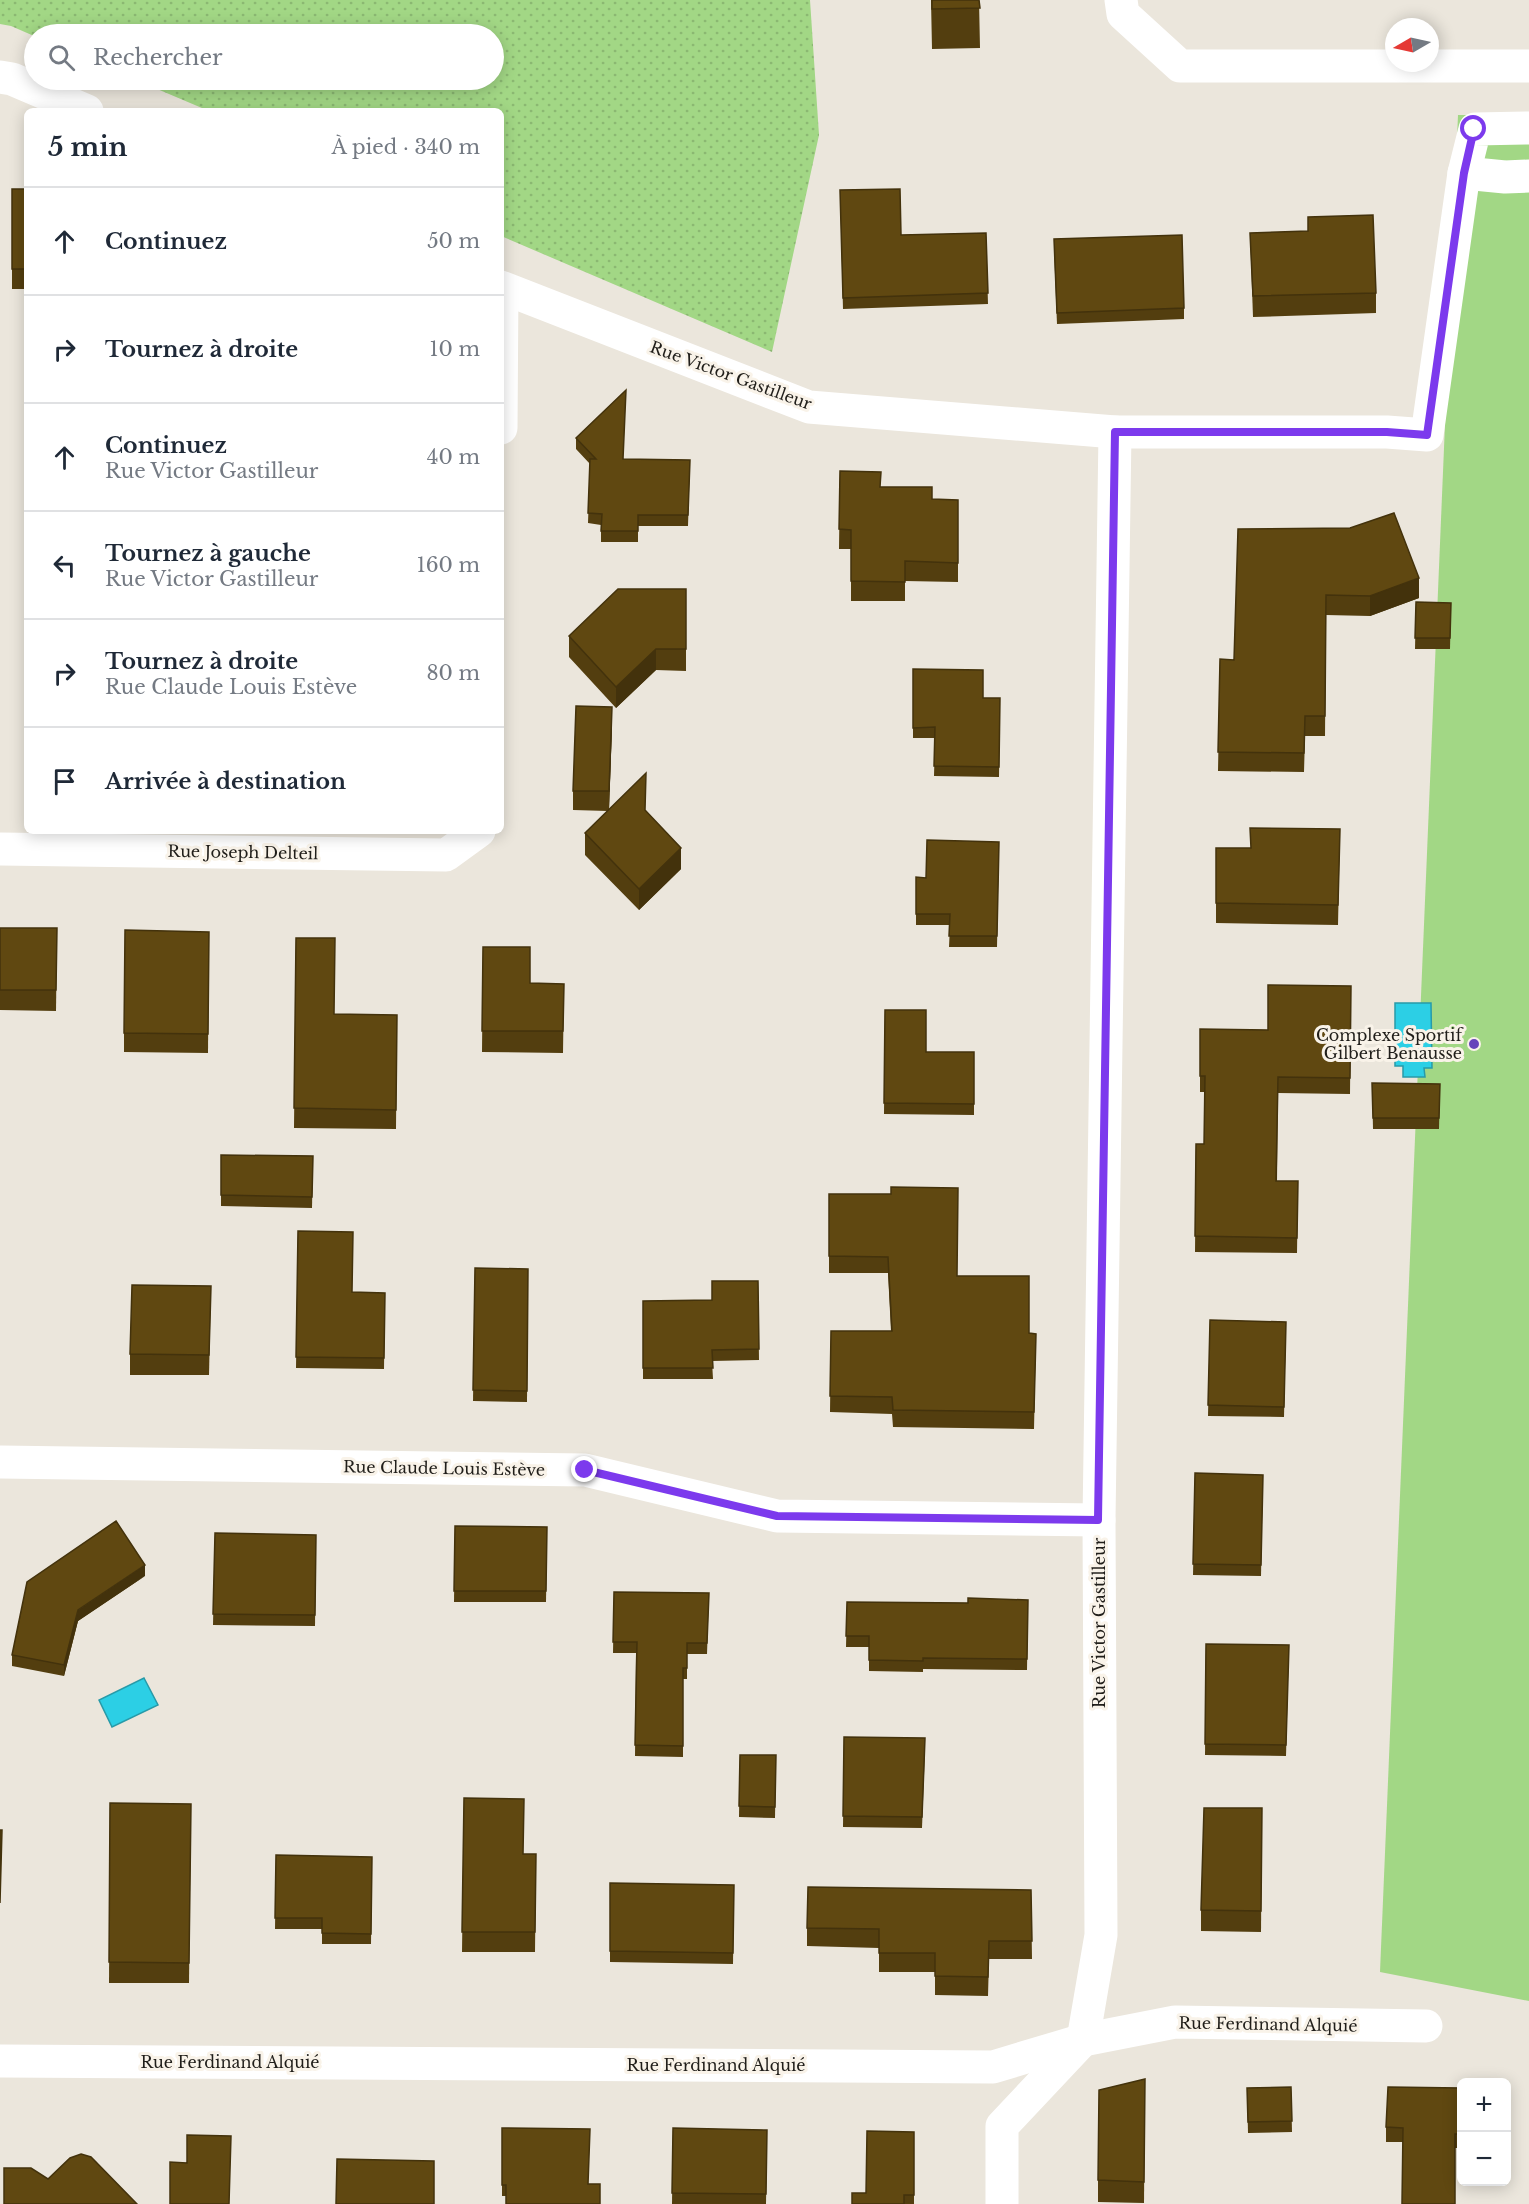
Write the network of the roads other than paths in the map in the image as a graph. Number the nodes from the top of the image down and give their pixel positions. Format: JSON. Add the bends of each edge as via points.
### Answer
{"nodes":[{"id":1,"x":1121,"y":0,"type":"edge"},
{"id":2,"x":1529,"y":66,"type":"edge"},
{"id":3,"x":0,"y":76,"type":"edge"},
{"id":4,"x":24,"y":84,"type":"edge"},
{"id":5,"x":38,"y":90,"type":"edge"},
{"id":6,"x":80,"y":108,"type":"edge"},
{"id":7,"x":1529,"y":128,"type":"edge"},
{"id":8,"x":1464,"y":173,"type":"junction"},
{"id":9,"x":1529,"y":176,"type":"edge"},
{"id":10,"x":504,"y":288,"type":"edge"},
{"id":11,"x":1115,"y":432,"type":"junction"},
{"id":12,"x":475,"y":834,"type":"edge"},
{"id":13,"x":0,"y":849,"type":"edge"},
{"id":14,"x":0,"y":1462,"type":"edge"},
{"id":15,"x":1098,"y":1520,"type":"junction"},
{"id":16,"x":1426,"y":2026,"type":"dead end"},
{"id":17,"x":1083,"y":2040,"type":"junction"},
{"id":18,"x":0,"y":2061,"type":"edge"},
{"id":19,"x":1002,"y":2204,"type":"edge"}],
"edges":[{"from":1,"to":2,"type":"street","via":[[1123,14],[1179,66]]},
{"from":3,"to":4,"type":"street"},
{"from":5,"to":6,"type":"street"},
{"from":7,"to":8,"type":"street","via":[[1474,129]]},
{"from":8,"to":9,"type":"street"},
{"from":8,"to":11,"type":"street","name":"Rue Victor Gastilleur","via":[[1427,435]]},
{"from":10,"to":11,"type":"street","name":"Rue Victor Gastilleur","via":[[809,407]]},
{"from":11,"to":15,"type":"street","name":"Rue Victor Gastilleur"},
{"from":12,"to":13,"type":"street","name":"Rue Joseph Delteil","via":[[446,855]]},
{"from":14,"to":15,"type":"street","name":"Rue Claude Louis Estève","via":[[585,1470],[777,1516]]},
{"from":15,"to":17,"type":"street","name":"Rue Victor Gastilleur","via":[[1101,1935]]},
{"from":16,"to":17,"type":"street","name":"Rue Ferdinand Alquié","via":[[1175,2022]]},
{"from":17,"to":18,"type":"street","name":"Rue Ferdinand Alquié","via":[[993,2067]]},
{"from":17,"to":19,"type":"street","via":[[1002,2126]]}]}
